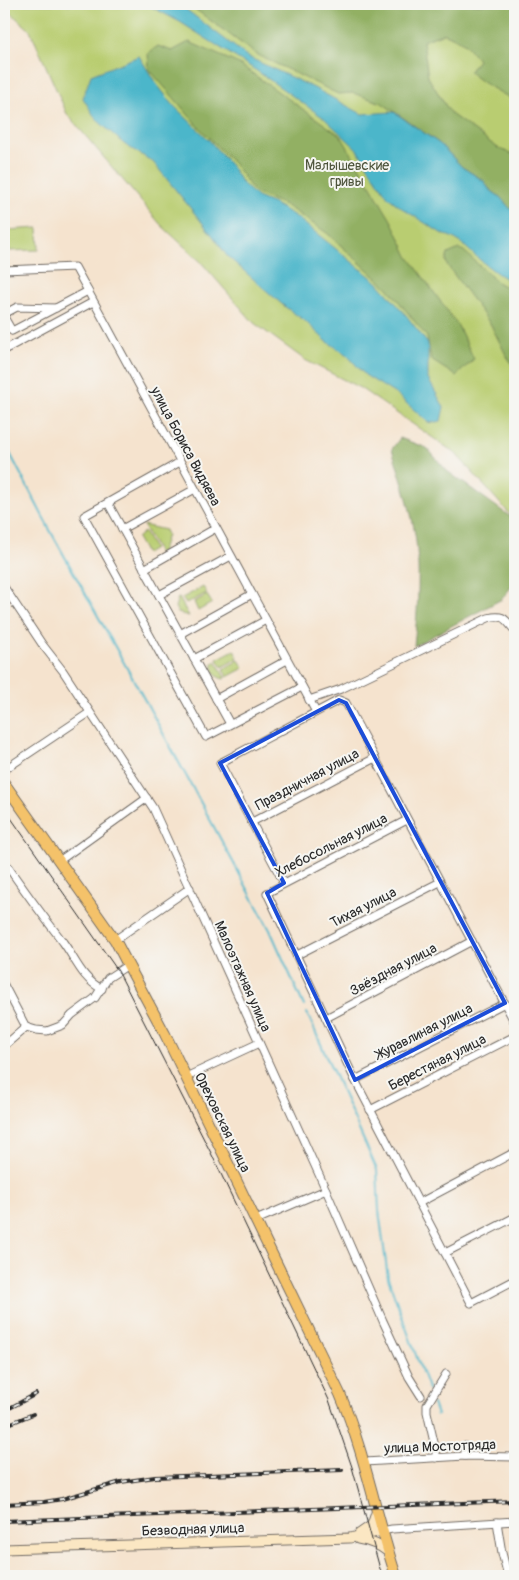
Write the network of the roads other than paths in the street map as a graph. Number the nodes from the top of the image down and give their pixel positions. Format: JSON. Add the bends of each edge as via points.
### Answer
{"nodes":[{"id":1,"x":4,"y":270,"type":"edge"},
{"id":2,"x":88,"y":291,"type":"junction"},
{"id":3,"x":94,"y":302,"type":"junction"},
{"id":4,"x":56,"y":308,"type":"junction"},
{"id":5,"x":4,"y":315,"type":"edge"},
{"id":6,"x":4,"y":350,"type":"edge"},
{"id":7,"x":180,"y":462,"type":"junction"},
{"id":8,"x":195,"y":489,"type":"junction"},
{"id":9,"x":108,"y":503,"type":"junction"},
{"id":10,"x":216,"y":528,"type":"junction"},
{"id":11,"x":122,"y":529,"type":"junction"},
{"id":12,"x":231,"y":556,"type":"junction"},
{"id":13,"x":144,"y":568,"type":"junction"},
{"id":14,"x":4,"y":587,"type":"edge"},
{"id":15,"x":252,"y":594,"type":"junction"},
{"id":16,"x":159,"y":595,"type":"junction"},
{"id":17,"x":266,"y":620,"type":"junction"},
{"id":18,"x":515,"y":631,"type":"edge"},
{"id":19,"x":180,"y":634,"type":"junction"},
{"id":20,"x":194,"y":659,"type":"junction"},
{"id":21,"x":287,"y":660,"type":"junction"},
{"id":22,"x":302,"y":687,"type":"junction"},
{"id":23,"x":216,"y":699,"type":"junction"},
{"id":24,"x":309,"y":700,"type":"junction"},
{"id":25,"x":316,"y":712,"type":"junction"},
{"id":26,"x":89,"y":713,"type":"junction"},
{"id":27,"x":230,"y":724,"type":"junction"},
{"id":28,"x":375,"y":758,"type":"junction"},
{"id":29,"x":4,"y":770,"type":"edge"},
{"id":30,"x":4,"y":783,"type":"edge"},
{"id":31,"x":147,"y":798,"type":"junction"},
{"id":32,"x":407,"y":820,"type":"junction"},
{"id":33,"x":252,"y":822,"type":"junction"},
{"id":34,"x":4,"y":861,"type":"edge"},
{"id":35,"x":59,"y":861,"type":"junction"},
{"id":36,"x":7,"y":872,"type":"edge"},
{"id":37,"x":440,"y":882,"type":"junction"},
{"id":38,"x":284,"y":883,"type":"junction"},
{"id":39,"x":190,"y":888,"type":"junction"},
{"id":40,"x":115,"y":940,"type":"junction"},
{"id":41,"x":472,"y":942,"type":"junction"},
{"id":42,"x":297,"y":955,"type":"junction"},
{"id":43,"x":128,"y":965,"type":"junction"},
{"id":44,"x":4,"y":986,"type":"edge"},
{"id":45,"x":102,"y":989,"type":"junction"},
{"id":46,"x":504,"y":1003,"type":"junction"},
{"id":47,"x":326,"y":1018,"type":"junction"},
{"id":48,"x":515,"y":1023,"type":"edge"},
{"id":49,"x":26,"y":1027,"type":"junction"},
{"id":50,"x":515,"y":1036,"type":"edge"},
{"id":51,"x":260,"y":1043,"type":"junction"},
{"id":52,"x":4,"y":1046,"type":"edge"},
{"id":53,"x":186,"y":1077,"type":"junction"},
{"id":54,"x":355,"y":1080,"type":"junction"},
{"id":55,"x":370,"y":1110,"type":"junction"},
{"id":56,"x":515,"y":1152,"type":"edge"},
{"id":57,"x":326,"y":1190,"type":"junction"},
{"id":58,"x":419,"y":1203,"type":"junction"},
{"id":59,"x":515,"y":1217,"type":"edge"},
{"id":60,"x":256,"y":1220,"type":"junction"},
{"id":61,"x":445,"y":1253,"type":"junction"},
{"id":62,"x":515,"y":1280,"type":"edge"},
{"id":63,"x":446,"y":1374,"type":"dead end"},
{"id":64,"x":421,"y":1396,"type":"dead end"},
{"id":65,"x":465,"y":1446,"type":"dead end"},
{"id":66,"x":465,"y":1456,"type":"junction"},
{"id":67,"x":515,"y":1457,"type":"edge"},
{"id":68,"x":436,"y":1458,"type":"junction"},
{"id":69,"x":365,"y":1462,"type":"junction"},
{"id":70,"x":376,"y":1513,"type":"junction"},
{"id":71,"x":515,"y":1521,"type":"edge"},
{"id":72,"x":497,"y":1522,"type":"junction"},
{"id":73,"x":382,"y":1531,"type":"junction"},
{"id":74,"x":350,"y":1538,"type":"junction"},
{"id":75,"x":4,"y":1549,"type":"edge"},
{"id":76,"x":388,"y":1552,"type":"junction"},
{"id":77,"x":396,"y":1576,"type":"edge"},
{"id":78,"x":508,"y":1576,"type":"edge"}],
"edges":[{"from":1,"to":2,"type":"street","name":"улица Бориса Видяева","via":[[75,267]]},
{"from":2,"to":3,"type":"street","name":"улица Бориса Видяева"},
{"from":2,"to":4,"type":"street"},
{"from":3,"to":6,"type":"street"},
{"from":3,"to":7,"type":"street","name":"улица Бориса Видяева"},
{"from":4,"to":5,"type":"street","via":[[17,307]]},
{"from":4,"to":5,"type":"street","via":[[12,331]]},
{"from":7,"to":8,"type":"street","name":"улица Бориса Видяева"},
{"from":7,"to":9,"type":"street"},
{"from":8,"to":10,"type":"street","name":"улица Бориса Видяева"},
{"from":8,"to":11,"type":"street"},
{"from":9,"to":11,"type":"street"},
{"from":9,"to":27,"type":"street","via":[[84,516],[187,704],[206,738]]},
{"from":10,"to":12,"type":"street","name":"улица Бориса Видяева"},
{"from":10,"to":13,"type":"street"},
{"from":11,"to":13,"type":"street"},
{"from":12,"to":15,"type":"street","name":"улица Бориса Видяева"},
{"from":12,"to":16,"type":"street"},
{"from":13,"to":16,"type":"street"},
{"from":14,"to":26,"type":"street","name":"Малоэтажная улица"},
{"from":15,"to":17,"type":"street","name":"улица Бориса Видяева"},
{"from":15,"to":19,"type":"street"},
{"from":16,"to":19,"type":"street"},
{"from":17,"to":20,"type":"street"},
{"from":17,"to":21,"type":"street","name":"улица Бориса Видяева"},
{"from":18,"to":24,"type":"street","via":[[504,617],[488,618],[341,689]]},
{"from":19,"to":20,"type":"street"},
{"from":20,"to":23,"type":"street"},
{"from":21,"to":22,"type":"street","name":"улица Бориса Видяева"},
{"from":21,"to":23,"type":"street"},
{"from":22,"to":24,"type":"street","name":"улица Бориса Видяева"},
{"from":22,"to":27,"type":"street"},
{"from":23,"to":27,"type":"street"},
{"from":24,"to":25,"type":"street","name":"улица Бориса Видяева"},
{"from":25,"to":28,"type":"street","via":[[339,700],[346,703]]},
{"from":25,"to":33,"type":"street","via":[[220,762]]},
{"from":26,"to":29,"type":"street"},
{"from":26,"to":31,"type":"street","name":"Малоэтажная улица"},
{"from":28,"to":32,"type":"street"},
{"from":28,"to":33,"type":"street","name":"Праздничная улица"},
{"from":30,"to":35,"type":"main road","name":"Ореховская улица"},
{"from":31,"to":35,"type":"street"},
{"from":31,"to":39,"type":"street","name":"Малоэтажная улица"},
{"from":32,"to":37,"type":"street"},
{"from":32,"to":38,"type":"street","name":"Хлебосольная улица"},
{"from":33,"to":38,"type":"street"},
{"from":34,"to":36,"type":"street"},
{"from":35,"to":40,"type":"main road","name":"Ореховская улица"},
{"from":36,"to":45,"type":"street","via":[[64,943],[86,978]]},
{"from":37,"to":41,"type":"street"},
{"from":37,"to":42,"type":"street","name":"Тихая улица"},
{"from":38,"to":42,"type":"street","name":"Хлебосольная улица","via":[[267,893]]},
{"from":39,"to":40,"type":"street"},
{"from":39,"to":51,"type":"street","name":"Малоэтажная улица"},
{"from":40,"to":43,"type":"main road","name":"Ореховская улица"},
{"from":41,"to":46,"type":"street"},
{"from":41,"to":47,"type":"street","name":"Звёздная улица"},
{"from":42,"to":47,"type":"street"},
{"from":43,"to":45,"type":"street","via":[[108,978]]},
{"from":43,"to":53,"type":"main road","name":"Ореховская улица"},
{"from":44,"to":49,"type":"street"},
{"from":45,"to":49,"type":"street","via":[[58,1028],[47,1031]]},
{"from":46,"to":48,"type":"street"},
{"from":46,"to":54,"type":"street","name":"Журавлиная улица"},
{"from":47,"to":54,"type":"street"},
{"from":49,"to":52,"type":"street"},
{"from":50,"to":55,"type":"street","name":"Берестяная улица"},
{"from":51,"to":53,"type":"street"},
{"from":51,"to":57,"type":"street","name":"Малоэтажная улица"},
{"from":53,"to":60,"type":"main road","name":"Ореховская улица"},
{"from":54,"to":55,"type":"street"},
{"from":55,"to":58,"type":"street"},
{"from":56,"to":58,"type":"street"},
{"from":57,"to":60,"type":"street"},
{"from":57,"to":64,"type":"street","name":"Малоэтажная улица","via":[[405,1369]]},
{"from":58,"to":61,"type":"street"},
{"from":59,"to":61,"type":"street"},
{"from":60,"to":69,"type":"main road","name":"Ореховская улица","via":[[340,1394]]},
{"from":61,"to":62,"type":"street","via":[[471,1303]]},
{"from":63,"to":68,"type":"street","via":[[427,1405]]},
{"from":65,"to":66,"type":"street"},
{"from":66,"to":67,"type":"street","name":"улица Мостотряда"},
{"from":66,"to":68,"type":"street","name":"улица Мостотряда"},
{"from":68,"to":69,"type":"street","name":"улица Мостотряда"},
{"from":69,"to":70,"type":"main road","name":"Ореховская улица"},
{"from":70,"to":73,"type":"main road","name":"Ореховская улица"},
{"from":70,"to":74,"type":"main road","via":[[369,1528]]},
{"from":71,"to":72,"type":"street"},
{"from":72,"to":73,"type":"street"},
{"from":72,"to":78,"type":"street"},
{"from":73,"to":74,"type":"main road","name":"Безводная улица"},
{"from":73,"to":76,"type":"main road","name":"Ореховская улица"},
{"from":74,"to":75,"type":"main road","name":"Безводная улица"},
{"from":74,"to":76,"type":"main road","via":[[374,1542]]},
{"from":76,"to":77,"type":"main road","name":"Ореховская улица"}]}
